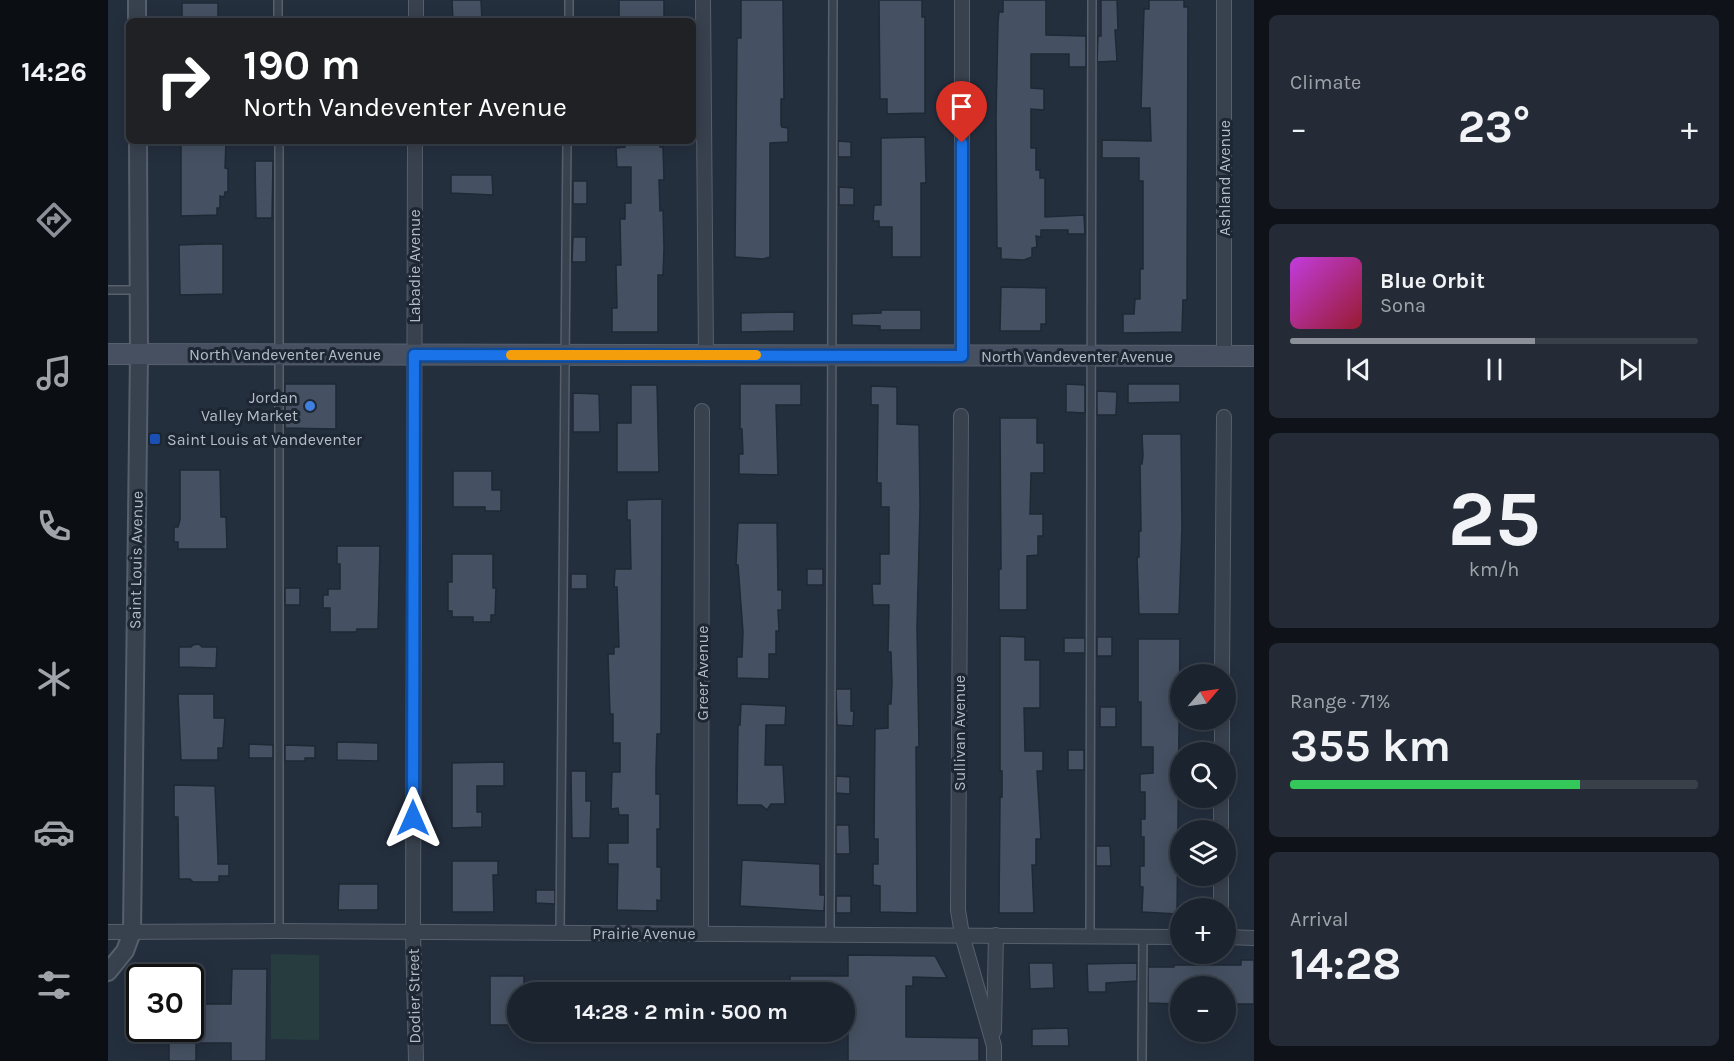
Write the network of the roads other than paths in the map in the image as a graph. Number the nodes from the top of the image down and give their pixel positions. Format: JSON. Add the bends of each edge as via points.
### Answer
{"nodes":[{"id":1,"x":136,"y":0,"type":"edge"},
{"id":2,"x":278,"y":0,"type":"edge"},
{"id":3,"x":416,"y":0,"type":"edge"},
{"id":4,"x":569,"y":0,"type":"edge"},
{"id":5,"x":703,"y":0,"type":"edge"},
{"id":6,"x":833,"y":0,"type":"edge"},
{"id":7,"x":962,"y":0,"type":"edge"},
{"id":8,"x":1092,"y":0,"type":"edge"},
{"id":9,"x":1224,"y":0,"type":"edge"},
{"id":10,"x":137,"y":18,"type":"edge"},
{"id":11,"x":278,"y":18,"type":"edge"},
{"id":12,"x":416,"y":18,"type":"edge"},
{"id":13,"x":569,"y":18,"type":"edge"},
{"id":14,"x":138,"y":144,"type":"edge"},
{"id":15,"x":279,"y":144,"type":"edge"},
{"id":16,"x":415,"y":144,"type":"edge"},
{"id":17,"x":567,"y":144,"type":"edge"},
{"id":18,"x":108,"y":290,"type":"edge"},
{"id":19,"x":139,"y":290,"type":"junction"},
{"id":20,"x":108,"y":354,"type":"edge"},
{"id":21,"x":139,"y":354,"type":"junction"},
{"id":22,"x":279,"y":354,"type":"junction"},
{"id":23,"x":414,"y":355,"type":"junction"},
{"id":24,"x":565,"y":355,"type":"junction"},
{"id":25,"x":706,"y":355,"type":"junction"},
{"id":26,"x":832,"y":356,"type":"junction"},
{"id":27,"x":962,"y":356,"type":"junction"},
{"id":28,"x":1090,"y":356,"type":"junction"},
{"id":29,"x":1224,"y":356,"type":"junction"},
{"id":30,"x":1254,"y":356,"type":"edge"},
{"id":31,"x":702,"y":411,"type":"dead end"},
{"id":32,"x":962,"y":416,"type":"dead end"},
{"id":33,"x":1224,"y":417,"type":"dead end"},
{"id":34,"x":1222,"y":664,"type":"edge"},
{"id":35,"x":279,"y":931,"type":"junction"},
{"id":36,"x":108,"y":932,"type":"edge"},
{"id":37,"x":132,"y":932,"type":"junction"},
{"id":38,"x":413,"y":932,"type":"junction"},
{"id":39,"x":561,"y":933,"type":"junction"},
{"id":40,"x":701,"y":934,"type":"junction"},
{"id":41,"x":830,"y":935,"type":"junction"},
{"id":42,"x":962,"y":935,"type":"junction"},
{"id":43,"x":996,"y":935,"type":"junction"},
{"id":44,"x":1090,"y":936,"type":"junction"},
{"id":45,"x":1143,"y":937,"type":"junction"},
{"id":46,"x":1170,"y":937,"type":"edge"},
{"id":47,"x":1236,"y":937,"type":"edge"},
{"id":48,"x":1254,"y":938,"type":"edge"},
{"id":49,"x":108,"y":972,"type":"edge"},
{"id":50,"x":994,"y":1046,"type":"junction"},
{"id":51,"x":416,"y":1061,"type":"edge"},
{"id":52,"x":994,"y":1061,"type":"edge"},
{"id":53,"x":1142,"y":1061,"type":"edge"}],
"edges":[{"from":1,"to":10,"type":"street"},
{"from":2,"to":11,"type":"lane"},
{"from":3,"to":12,"type":"street"},
{"from":4,"to":13,"type":"lane"},
{"from":5,"to":25,"type":"street"},
{"from":6,"to":26,"type":"lane"},
{"from":7,"to":27,"type":"street"},
{"from":8,"to":28,"type":"lane"},
{"from":9,"to":29,"type":"street","name":"Ashland Avenue"},
{"from":14,"to":19,"type":"street","name":"Saint Louis Avenue"},
{"from":15,"to":22,"type":"lane"},
{"from":16,"to":23,"type":"street","name":"Labadie Avenue"},
{"from":17,"to":24,"type":"lane"},
{"from":18,"to":19,"type":"lane"},
{"from":19,"to":21,"type":"street","name":"Saint Louis Avenue"},
{"from":20,"to":21,"type":"main road","name":"North Vandeventer Avenue"},
{"from":21,"to":22,"type":"main road","name":"North Vandeventer Avenue"},
{"from":21,"to":37,"type":"street","name":"Saint Louis Avenue"},
{"from":22,"to":23,"type":"main road","name":"North Vandeventer Avenue"},
{"from":22,"to":35,"type":"lane"},
{"from":23,"to":24,"type":"main road","name":"North Vandeventer Avenue"},
{"from":23,"to":38,"type":"street","name":"Labadie Avenue"},
{"from":24,"to":25,"type":"main road","name":"North Vandeventer Avenue"},
{"from":24,"to":39,"type":"lane"},
{"from":25,"to":26,"type":"main road","name":"North Vandeventer Avenue"},
{"from":26,"to":27,"type":"main road","name":"North Vandeventer Avenue"},
{"from":26,"to":41,"type":"lane"},
{"from":27,"to":28,"type":"main road","name":"North Vandeventer Avenue"},
{"from":28,"to":29,"type":"main road","name":"North Vandeventer Avenue"},
{"from":28,"to":44,"type":"lane"},
{"from":29,"to":30,"type":"main road","name":"North Vandeventer Avenue"},
{"from":31,"to":40,"type":"street","name":"Greer Avenue"},
{"from":32,"to":42,"type":"street","name":"Sullivan Avenue","via":[[958,910]]},
{"from":33,"to":34,"type":"street"},
{"from":35,"to":37,"type":"street","name":"Prairie Avenue"},
{"from":35,"to":38,"type":"street","name":"Prairie Avenue"},
{"from":36,"to":37,"type":"street","name":"Prairie Avenue"},
{"from":37,"to":49,"type":"street","name":"Saint Louis Avenue","via":[[125,951]]},
{"from":38,"to":39,"type":"street","name":"Prairie Avenue"},
{"from":38,"to":51,"type":"street","name":"Dodier Street"},
{"from":39,"to":40,"type":"street","name":"Prairie Avenue"},
{"from":40,"to":41,"type":"street","name":"Prairie Avenue"},
{"from":41,"to":42,"type":"street","name":"Prairie Avenue"},
{"from":42,"to":43,"type":"street","name":"Prairie Avenue"},
{"from":42,"to":50,"type":"street","name":"Sullivan Avenue"},
{"from":43,"to":44,"type":"street","name":"Prairie Avenue"},
{"from":43,"to":50,"type":"street","name":"Sullivan Avenue"},
{"from":44,"to":45,"type":"street","name":"Prairie Avenue"},
{"from":45,"to":46,"type":"street","name":"Prairie Avenue"},
{"from":45,"to":53,"type":"lane"},
{"from":47,"to":48,"type":"street"},
{"from":50,"to":52,"type":"street","name":"Sullivan Avenue"}]}
